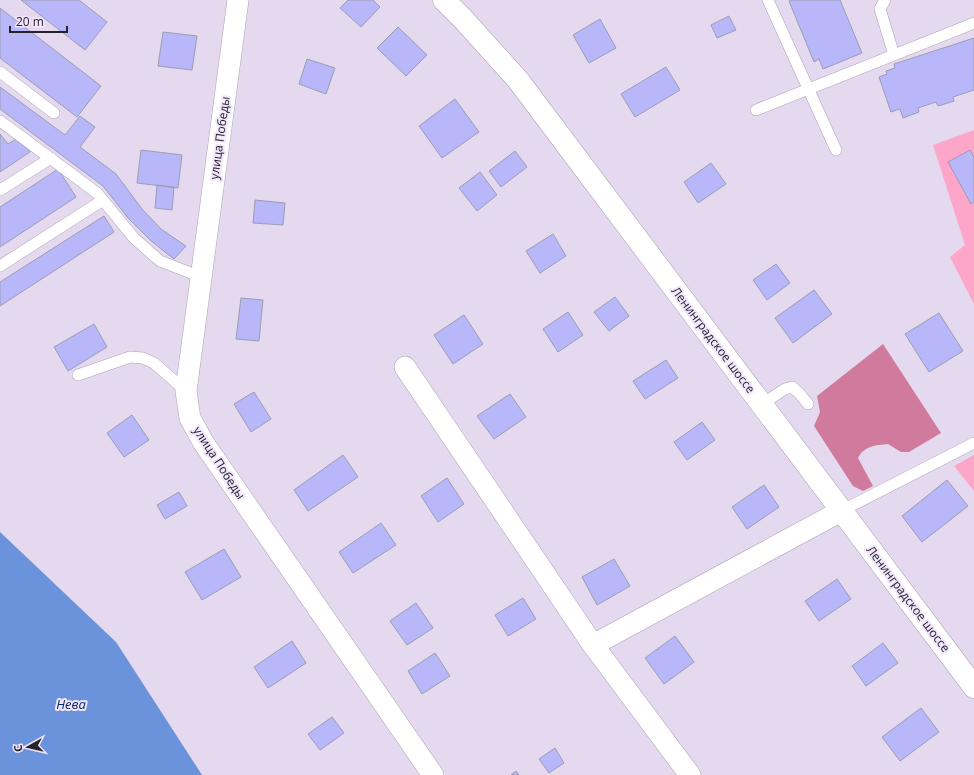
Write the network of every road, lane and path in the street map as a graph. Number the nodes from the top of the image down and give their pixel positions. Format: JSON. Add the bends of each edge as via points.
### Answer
{"nodes":[{"id":1,"x":238,"y":0,"type":"edge"},
{"id":2,"x":444,"y":0,"type":"edge"},
{"id":3,"x":768,"y":0,"type":"edge"},
{"id":4,"x":885,"y":0,"type":"edge"},
{"id":5,"x":974,"y":23,"type":"edge"},
{"id":6,"x":894,"y":55,"type":"junction"},
{"id":7,"x":0,"y":72,"type":"edge"},
{"id":8,"x":808,"y":89,"type":"junction"},
{"id":9,"x":756,"y":110,"type":"dead end"},
{"id":10,"x":54,"y":113,"type":"dead end"},
{"id":11,"x":0,"y":121,"type":"edge"},
{"id":12,"x":836,"y":150,"type":"dead end"},
{"id":13,"x":51,"y":158,"type":"junction"},
{"id":14,"x":0,"y":190,"type":"edge"},
{"id":15,"x":103,"y":200,"type":"junction"},
{"id":16,"x":0,"y":266,"type":"edge"},
{"id":17,"x":201,"y":277,"type":"junction"},
{"id":18,"x":405,"y":367,"type":"dead end"},
{"id":19,"x":78,"y":375,"type":"dead end"},
{"id":20,"x":186,"y":391,"type":"junction"},
{"id":21,"x":762,"y":404,"type":"junction"},
{"id":22,"x":808,"y":404,"type":"dead end"},
{"id":23,"x":974,"y":443,"type":"edge"},
{"id":24,"x":841,"y":510,"type":"junction"},
{"id":25,"x":593,"y":644,"type":"junction"},
{"id":26,"x":974,"y":687,"type":"edge"},
{"id":27,"x":433,"y":775,"type":"edge"},
{"id":28,"x":690,"y":775,"type":"edge"}],
"edges":[{"from":1,"to":17,"type":"street","name":"улица Победы"},
{"from":2,"to":21,"type":"main road","name":"Ленинградское шоссе","via":[[518,80]]},
{"from":3,"to":8,"type":"lane"},
{"from":4,"to":6,"type":"lane","via":[[880,9]]},
{"from":5,"to":6,"type":"lane"},
{"from":6,"to":8,"type":"lane"},
{"from":7,"to":10,"type":"lane"},
{"from":8,"to":9,"type":"lane"},
{"from":8,"to":12,"type":"lane"},
{"from":11,"to":13,"type":"lane"},
{"from":13,"to":14,"type":"lane"},
{"from":13,"to":15,"type":"lane"},
{"from":15,"to":16,"type":"lane"},
{"from":15,"to":17,"type":"lane","via":[[134,238],[160,261]]},
{"from":17,"to":20,"type":"street","name":"улица Победы"},
{"from":18,"to":25,"type":"street"},
{"from":19,"to":20,"type":"lane","via":[[130,357],[143,358],[154,363]]},
{"from":20,"to":27,"type":"street","name":"улица Победы","via":[[190,418],[203,442]]},
{"from":21,"to":22,"type":"lane","via":[[785,389],[792,388]]},
{"from":21,"to":24,"type":"main road","name":"Ленинградское шоссе"},
{"from":23,"to":24,"type":"lane"},
{"from":24,"to":25,"type":"street"},
{"from":24,"to":26,"type":"main road","name":"Ленинградское шоссе"},
{"from":25,"to":28,"type":"street"}]}
